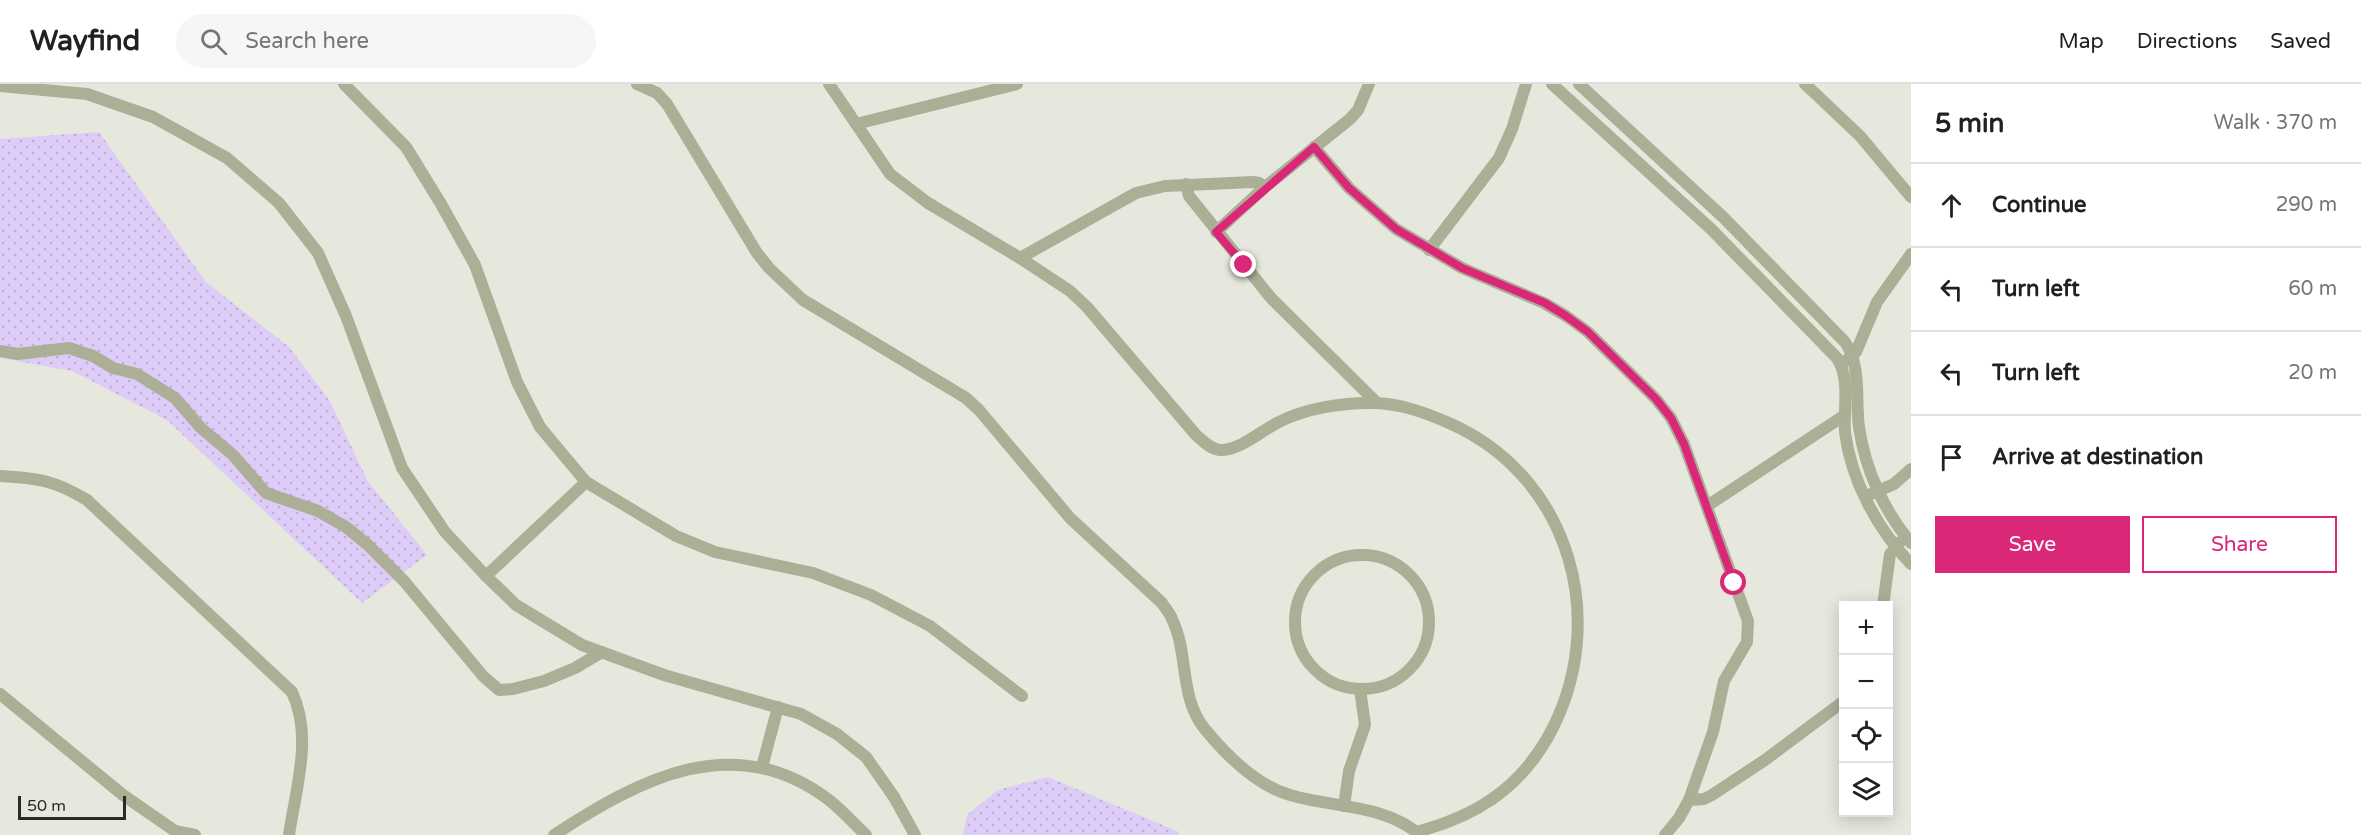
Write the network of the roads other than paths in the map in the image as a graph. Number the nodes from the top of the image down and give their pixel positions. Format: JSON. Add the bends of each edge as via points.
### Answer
{"nodes":[{"id":1,"x":344,"y":84,"type":"edge"},
{"id":2,"x":637,"y":84,"type":"edge"},
{"id":3,"x":829,"y":84,"type":"edge"},
{"id":4,"x":1017,"y":84,"type":"edge"},
{"id":5,"x":1369,"y":84,"type":"edge"},
{"id":6,"x":1526,"y":84,"type":"edge"},
{"id":7,"x":1552,"y":84,"type":"edge"},
{"id":8,"x":1579,"y":84,"type":"edge"},
{"id":9,"x":1805,"y":84,"type":"edge"},
{"id":10,"x":0,"y":86,"type":"edge"},
{"id":11,"x":856,"y":124,"type":"junction"},
{"id":12,"x":1314,"y":147,"type":"junction"},
{"id":13,"x":1186,"y":184,"type":"junction"},
{"id":14,"x":1265,"y":187,"type":"junction"},
{"id":15,"x":1911,"y":197,"type":"edge"},
{"id":16,"x":1216,"y":232,"type":"junction"},
{"id":17,"x":1429,"y":250,"type":"junction"},
{"id":18,"x":1911,"y":254,"type":"edge"},
{"id":19,"x":1020,"y":258,"type":"junction"},
{"id":20,"x":0,"y":351,"type":"edge"},
{"id":21,"x":1853,"y":357,"type":"junction"},
{"id":22,"x":1841,"y":364,"type":"junction"},
{"id":23,"x":1377,"y":403,"type":"junction"},
{"id":24,"x":1845,"y":415,"type":"junction"},
{"id":25,"x":1911,"y":469,"type":"edge"},
{"id":26,"x":0,"y":476,"type":"edge"},
{"id":27,"x":586,"y":482,"type":"junction"},
{"id":28,"x":1878,"y":492,"type":"junction"},
{"id":29,"x":1865,"y":496,"type":"junction"},
{"id":30,"x":1707,"y":506,"type":"junction"},
{"id":31,"x":1908,"y":540,"type":"edge"},
{"id":32,"x":1896,"y":546,"type":"junction"},
{"id":33,"x":1911,"y":564,"type":"edge"},
{"id":34,"x":486,"y":576,"type":"junction"},
{"id":35,"x":1884,"y":601,"type":"edge"},
{"id":36,"x":602,"y":652,"type":"junction"},
{"id":37,"x":1360,"y":689,"type":"junction"},
{"id":38,"x":0,"y":694,"type":"edge"},
{"id":39,"x":1022,"y":696,"type":"dead end"},
{"id":40,"x":1839,"y":705,"type":"edge"},
{"id":41,"x":778,"y":707,"type":"junction"},
{"id":42,"x":762,"y":767,"type":"junction"},
{"id":43,"x":1689,"y":800,"type":"junction"},
{"id":44,"x":1344,"y":806,"type":"junction"},
{"id":45,"x":1460,"y":819,"type":"junction"},
{"id":46,"x":1418,"y":833,"type":"edge"},
{"id":47,"x":195,"y":835,"type":"edge"},
{"id":48,"x":289,"y":835,"type":"edge"},
{"id":49,"x":554,"y":835,"type":"edge"},
{"id":50,"x":866,"y":835,"type":"edge"},
{"id":51,"x":915,"y":835,"type":"edge"},
{"id":52,"x":1449,"y":835,"type":"edge"},
{"id":53,"x":1665,"y":835,"type":"edge"}],
"edges":[{"from":1,"to":27,"type":"street","via":[[406,147],[441,204],[475,265],[517,382],[540,427]]},
{"from":2,"to":44,"type":"street","via":[[657,93],[667,104],[769,268],[803,300],[966,398],[1070,518],[1162,603],[1178,637],[1191,703],[1216,743],[1240,766],[1288,795]]},
{"from":3,"to":11,"type":"street"},
{"from":4,"to":11,"type":"street"},
{"from":5,"to":12,"type":"street","via":[[1358,110]]},
{"from":6,"to":17,"type":"street","via":[[1499,158]]},
{"from":7,"to":22,"type":"street","via":[[1711,229]]},
{"from":8,"to":21,"type":"street","via":[[1724,218],[1845,342]]},
{"from":9,"to":15,"type":"street","via":[[1860,136]]},
{"from":10,"to":34,"type":"street","via":[[87,94],[153,117],[227,158],[279,203],[318,253],[346,316],[402,468],[445,532]]},
{"from":11,"to":19,"type":"street","via":[[890,174],[905,187]]},
{"from":12,"to":14,"type":"street"},
{"from":12,"to":17,"type":"street","via":[[1368,206]]},
{"from":13,"to":14,"type":"street","via":[[1253,182]]},
{"from":13,"to":16,"type":"street","via":[[1189,196]]},
{"from":13,"to":19,"type":"street","via":[[1152,187],[1137,193]]},
{"from":14,"to":16,"type":"street"},
{"from":16,"to":23,"type":"street","via":[[1271,298]]},
{"from":17,"to":30,"type":"street","via":[[1497,285],[1545,303],[1588,332],[1671,418]]},
{"from":18,"to":21,"type":"street","via":[[1877,302]]},
{"from":19,"to":23,"type":"street","via":[[1087,307],[1196,435],[1220,451],[1309,412],[1339,405]]},
{"from":20,"to":36,"type":"street","via":[[18,354],[69,348],[137,374],[175,398],[266,493],[318,511],[368,545],[499,690],[544,681]]},
{"from":21,"to":22,"type":"street"},
{"from":21,"to":28,"type":"street","via":[[1860,436]]},
{"from":22,"to":24,"type":"street"},
{"from":23,"to":45,"type":"street","via":[[1420,411],[1491,446],[1512,464],[1547,510],[1570,560],[1578,627],[1574,668],[1558,718],[1537,756],[1520,776],[1491,801]]},
{"from":24,"to":29,"type":"street","via":[[1848,448]]},
{"from":24,"to":30,"type":"street"},
{"from":25,"to":28,"type":"street"},
{"from":26,"to":48,"type":"street","via":[[41,479],[66,487],[87,500],[292,692],[303,724],[303,748]]},
{"from":27,"to":34,"type":"street"},
{"from":27,"to":39,"type":"street","via":[[676,536],[715,552],[813,573],[871,595],[930,626]]},
{"from":28,"to":29,"type":"street"},
{"from":28,"to":31,"type":"street"},
{"from":29,"to":32,"type":"street"},
{"from":30,"to":43,"type":"street","via":[[1749,630],[1747,642],[1724,681],[1713,732]]},
{"from":31,"to":32,"type":"street"},
{"from":32,"to":33,"type":"street"},
{"from":32,"to":35,"type":"street","via":[[1890,554]]},
{"from":34,"to":36,"type":"street","via":[[516,605],[582,645]]},
{"from":36,"to":41,"type":"street","via":[[664,675]]},
{"from":37,"to":37,"type":"street","via":[[1381,686],[1416,663],[1430,624],[1427,603],[1418,583],[1385,558],[1364,554],[1340,558],[1320,569],[1304,586],[1295,608],[1295,631],[1302,654],[1317,672],[1337,684]]},
{"from":37,"to":44,"type":"street","via":[[1365,725],[1349,771]]},
{"from":38,"to":47,"type":"street","via":[[123,795],[175,831]]},
{"from":40,"to":43,"type":"street","via":[[1712,795]]},
{"from":41,"to":42,"type":"street"},
{"from":41,"to":51,"type":"street","via":[[801,714],[837,734],[866,757]]},
{"from":42,"to":49,"type":"street","via":[[697,767],[661,776],[616,796]]},
{"from":42,"to":50,"type":"street","via":[[792,778],[829,800]]},
{"from":43,"to":53,"type":"street"},
{"from":44,"to":46,"type":"street","via":[[1384,814]]},
{"from":45,"to":46,"type":"street"},
{"from":45,"to":52,"type":"street"}]}
